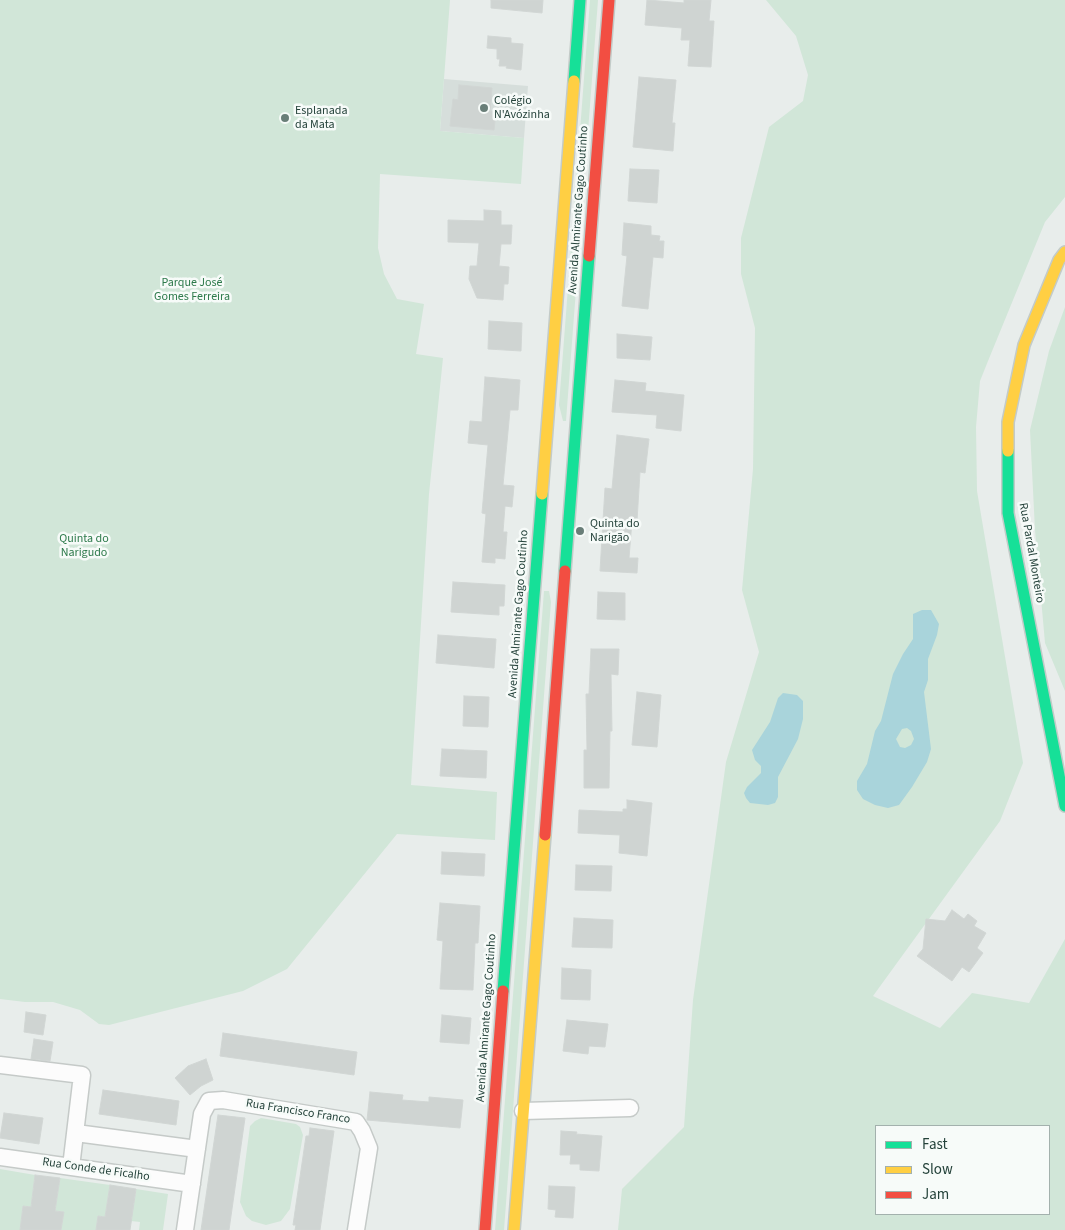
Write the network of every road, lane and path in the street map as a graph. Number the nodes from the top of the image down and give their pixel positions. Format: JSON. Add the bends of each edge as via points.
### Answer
{"nodes":[{"id":1,"x":580,"y":0,"type":"edge"},
{"id":2,"x":608,"y":0,"type":"edge"},
{"id":3,"x":1065,"y":252,"type":"edge"},
{"id":4,"x":542,"y":489,"type":"junction"},
{"id":5,"x":571,"y":490,"type":"junction"},
{"id":6,"x":540,"y":520,"type":"junction"},
{"id":7,"x":560,"y":521,"type":"junction"},
{"id":8,"x":1062,"y":779,"type":"edge"},
{"id":9,"x":1065,"y":806,"type":"edge"},
{"id":10,"x":0,"y":1065,"type":"edge"},
{"id":11,"x":630,"y":1108,"type":"dead end"},
{"id":12,"x":523,"y":1111,"type":"junction"},
{"id":13,"x":76,"y":1133,"type":"junction"},
{"id":14,"x":197,"y":1149,"type":"junction"},
{"id":15,"x":0,"y":1156,"type":"edge"},
{"id":16,"x":71,"y":1167,"type":"junction"},
{"id":17,"x":192,"y":1184,"type":"junction"},
{"id":18,"x":185,"y":1230,"type":"edge"},
{"id":19,"x":356,"y":1230,"type":"edge"},
{"id":20,"x":485,"y":1230,"type":"edge"},
{"id":21,"x":514,"y":1230,"type":"edge"}],
"edges":[{"from":1,"to":4,"type":"main road","name":"Avenida Almirante Gago Coutinho"},
{"from":2,"to":5,"type":"main road","name":"Avenida Almirante Gago Coutinho"},
{"from":3,"to":8,"type":"main road","name":"Rua Pardal Monteiro","via":[[1024,345],[1008,422],[1008,513]]},
{"from":4,"to":5,"type":"main road"},
{"from":4,"to":6,"type":"main road","name":"Avenida Almirante Gago Coutinho"},
{"from":5,"to":7,"type":"main road","name":"Avenida Almirante Gago Coutinho"},
{"from":6,"to":7,"type":"main road"},
{"from":6,"to":20,"type":"main road","name":"Avenida Almirante Gago Coutinho"},
{"from":7,"to":12,"type":"main road","name":"Avenida Almirante Gago Coutinho"},
{"from":8,"to":9,"type":"main road","name":"Rua Pardal Monteiro"},
{"from":10,"to":13,"type":"street","via":[[82,1075]]},
{"from":11,"to":12,"type":"street"},
{"from":12,"to":21,"type":"main road","name":"Avenida Almirante Gago Coutinho"},
{"from":13,"to":14,"type":"street"},
{"from":13,"to":16,"type":"street"},
{"from":14,"to":17,"type":"street"},
{"from":14,"to":19,"type":"street","name":"Rua Francisco Franco","via":[[202,1114],[209,1101],[223,1100],[356,1122],[368,1148]]},
{"from":15,"to":16,"type":"street","name":"Rua Conde de Ficalho"},
{"from":16,"to":17,"type":"street","name":"Rua Conde de Ficalho"},
{"from":17,"to":18,"type":"street"}]}
